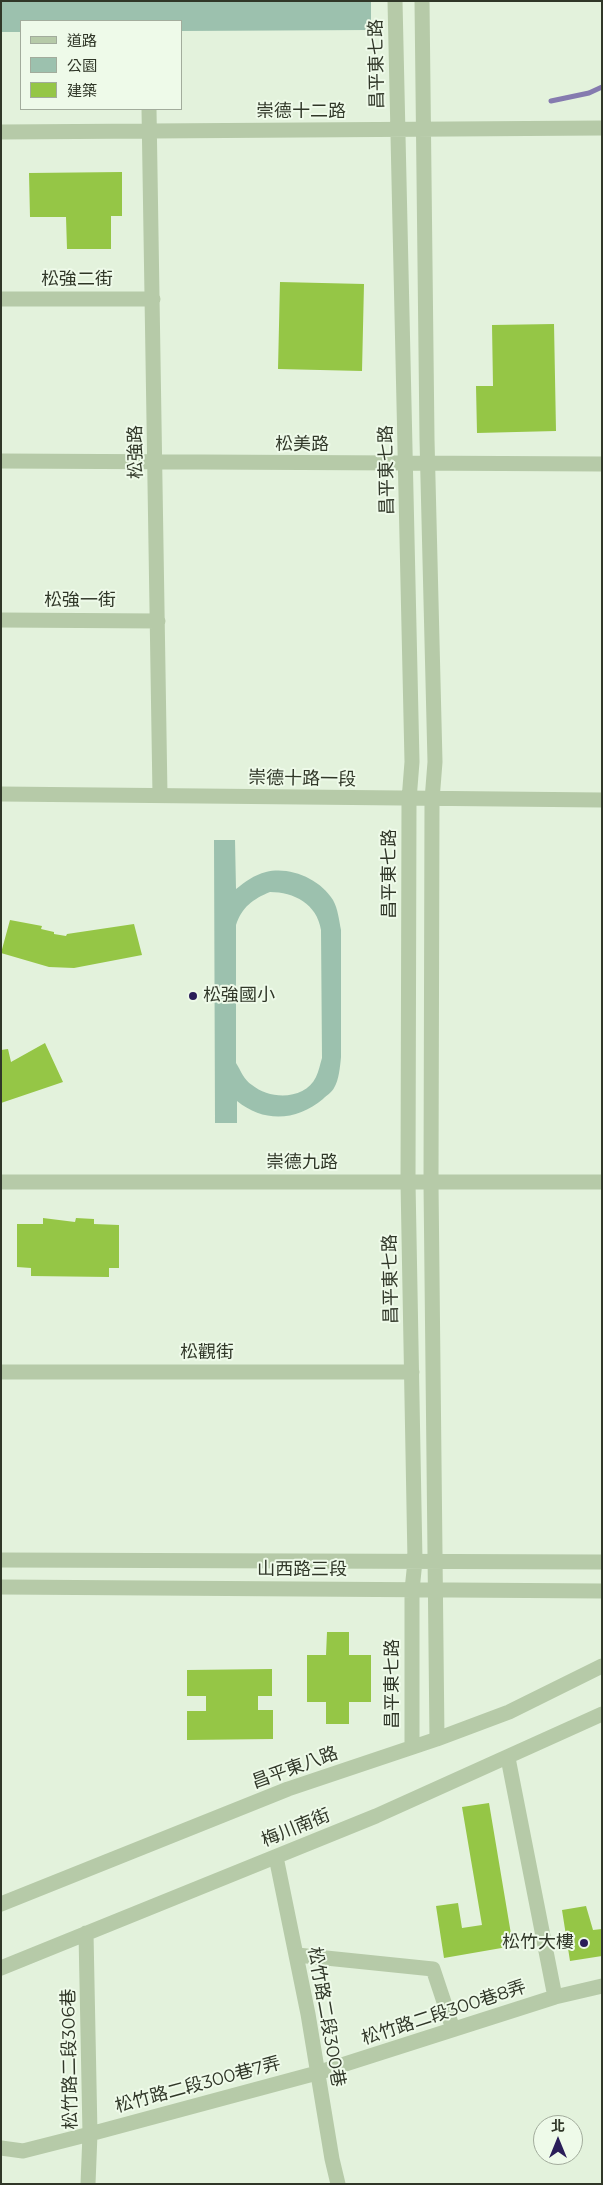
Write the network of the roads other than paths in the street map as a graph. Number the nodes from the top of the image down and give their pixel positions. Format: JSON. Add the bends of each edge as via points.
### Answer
{"nodes":[{"id":1,"x":395,"y":1,"type":"edge"},
{"id":2,"x":422,"y":1,"type":"edge"},
{"id":3,"x":150,"y":110,"type":"edge"},
{"id":4,"x":602,"y":128,"type":"edge"},
{"id":5,"x":397,"y":130,"type":"junction"},
{"id":6,"x":422,"y":130,"type":"junction"},
{"id":7,"x":1,"y":132,"type":"edge"},
{"id":8,"x":149,"y":132,"type":"junction"},
{"id":9,"x":1,"y":298,"type":"edge"},
{"id":10,"x":153,"y":299,"type":"junction"},
{"id":11,"x":1,"y":462,"type":"edge"},
{"id":12,"x":155,"y":463,"type":"junction"},
{"id":13,"x":405,"y":464,"type":"junction"},
{"id":14,"x":427,"y":464,"type":"junction"},
{"id":15,"x":602,"y":464,"type":"edge"},
{"id":16,"x":1,"y":620,"type":"edge"},
{"id":17,"x":158,"y":621,"type":"junction"},
{"id":18,"x":1,"y":794,"type":"edge"},
{"id":19,"x":160,"y":795,"type":"junction"},
{"id":20,"x":409,"y":800,"type":"junction"},
{"id":21,"x":432,"y":800,"type":"junction"},
{"id":22,"x":602,"y":800,"type":"edge"},
{"id":23,"x":1,"y":1182,"type":"edge"},
{"id":24,"x":408,"y":1182,"type":"junction"},
{"id":25,"x":602,"y":1182,"type":"edge"},
{"id":26,"x":431,"y":1183,"type":"junction"},
{"id":27,"x":1,"y":1372,"type":"edge"},
{"id":28,"x":412,"y":1372,"type":"junction"},
{"id":29,"x":1,"y":1560,"type":"edge"},
{"id":30,"x":415,"y":1561,"type":"junction"},
{"id":31,"x":436,"y":1562,"type":"junction"},
{"id":32,"x":602,"y":1562,"type":"edge"},
{"id":33,"x":1,"y":1587,"type":"edge"},
{"id":34,"x":436,"y":1589,"type":"junction"},
{"id":35,"x":412,"y":1590,"type":"junction"},
{"id":36,"x":602,"y":1591,"type":"edge"},
{"id":37,"x":602,"y":1666,"type":"edge"},
{"id":38,"x":602,"y":1714,"type":"edge"},
{"id":39,"x":436,"y":1739,"type":"junction"},
{"id":40,"x":412,"y":1747,"type":"junction"},
{"id":41,"x":508,"y":1758,"type":"junction"},
{"id":42,"x":276,"y":1857,"type":"junction"},
{"id":43,"x":1,"y":1904,"type":"edge"},
{"id":44,"x":86,"y":1933,"type":"junction"},
{"id":45,"x":297,"y":1955,"type":"junction"},
{"id":46,"x":1,"y":1968,"type":"edge"},
{"id":47,"x":602,"y":1986,"type":"edge"},
{"id":48,"x":555,"y":1997,"type":"junction"},
{"id":49,"x":453,"y":2029,"type":"junction"},
{"id":50,"x":316,"y":2073,"type":"junction"},
{"id":51,"x":90,"y":2134,"type":"junction"},
{"id":52,"x":1,"y":2148,"type":"edge"},
{"id":53,"x":88,"y":2184,"type":"edge"},
{"id":54,"x":338,"y":2184,"type":"edge"}],
"edges":[{"from":1,"to":5,"type":"street","name":"昌平東七路"},
{"from":2,"to":6,"type":"street"},
{"from":3,"to":8,"type":"street","name":"松強路"},
{"from":4,"to":6,"type":"street","name":"崇德十二路"},
{"from":5,"to":6,"type":"street","name":"崇德十二路"},
{"from":5,"to":8,"type":"street","name":"崇德十二路"},
{"from":5,"to":13,"type":"street","name":"昌平東七路"},
{"from":6,"to":14,"type":"street"},
{"from":7,"to":8,"type":"street","name":"崇德十二路"},
{"from":8,"to":10,"type":"street","name":"松強路"},
{"from":9,"to":10,"type":"street","name":"松強二街"},
{"from":10,"to":12,"type":"street","name":"松強路"},
{"from":11,"to":12,"type":"street","name":"松美路"},
{"from":12,"to":13,"type":"street","name":"松美路"},
{"from":12,"to":17,"type":"street","name":"松強路"},
{"from":13,"to":14,"type":"street","name":"松美路"},
{"from":13,"to":20,"type":"street","name":"昌平東七路","via":[[412,762]]},
{"from":14,"to":15,"type":"street","name":"松美路"},
{"from":14,"to":21,"type":"street","via":[[435,762]]},
{"from":16,"to":17,"type":"street","name":"松強一街"},
{"from":17,"to":19,"type":"street","name":"松強路"},
{"from":18,"to":19,"type":"street","name":"崇德十路一段"},
{"from":19,"to":20,"type":"street","name":"崇德十路一段"},
{"from":20,"to":21,"type":"street","name":"崇德十路一段"},
{"from":20,"to":24,"type":"street","name":"昌平東七路"},
{"from":21,"to":22,"type":"street","name":"崇德十路一段"},
{"from":21,"to":26,"type":"street"},
{"from":23,"to":24,"type":"street","name":"崇德九路"},
{"from":24,"to":26,"type":"street","name":"崇德九路"},
{"from":24,"to":28,"type":"street","name":"昌平東七路"},
{"from":25,"to":26,"type":"street","name":"崇德九路"},
{"from":26,"to":31,"type":"street"},
{"from":27,"to":28,"type":"street","name":"松觀街"},
{"from":28,"to":30,"type":"street","name":"昌平東七路"},
{"from":29,"to":30,"type":"street","name":"山西路三段"},
{"from":30,"to":31,"type":"street","name":"山西路三段"},
{"from":30,"to":35,"type":"street","name":"昌平東七路"},
{"from":31,"to":32,"type":"street","name":"山西路三段"},
{"from":31,"to":34,"type":"street"},
{"from":33,"to":35,"type":"street","name":"山西路三段"},
{"from":34,"to":35,"type":"street","name":"山西路三段"},
{"from":34,"to":36,"type":"street","name":"山西路三段"},
{"from":34,"to":39,"type":"street"},
{"from":35,"to":40,"type":"street","name":"昌平東七路"},
{"from":37,"to":39,"type":"street","name":"昌平東八路","via":[[509,1712]]},
{"from":38,"to":41,"type":"street","name":"梅川南街"},
{"from":39,"to":40,"type":"street","name":"昌平東八路"},
{"from":40,"to":43,"type":"street","name":"昌平東八路","via":[[288,1789]]},
{"from":41,"to":42,"type":"street","name":"梅川南街"},
{"from":41,"to":48,"type":"street"},
{"from":42,"to":44,"type":"street","name":"梅川南街"},
{"from":42,"to":45,"type":"street","name":"松竹路二段300巷"},
{"from":44,"to":46,"type":"street","name":"梅川南街"},
{"from":44,"to":51,"type":"street","name":"松竹路二段306巷"},
{"from":45,"to":49,"type":"street","via":[[433,1969]]},
{"from":45,"to":50,"type":"street","name":"松竹路二段300巷"},
{"from":47,"to":48,"type":"street","name":"松竹路二段300巷8弄"},
{"from":48,"to":49,"type":"street","name":"松竹路二段300巷8弄"},
{"from":49,"to":50,"type":"street","name":"松竹路二段300巷8弄"},
{"from":50,"to":51,"type":"street","name":"松竹路二段300巷7弄"},
{"from":50,"to":54,"type":"street","name":"松竹路二段300巷"},
{"from":51,"to":52,"type":"street","name":"松竹路二段300巷7弄","via":[[23,2151]]},
{"from":51,"to":53,"type":"street","name":"松竹路二段306巷"}]}
